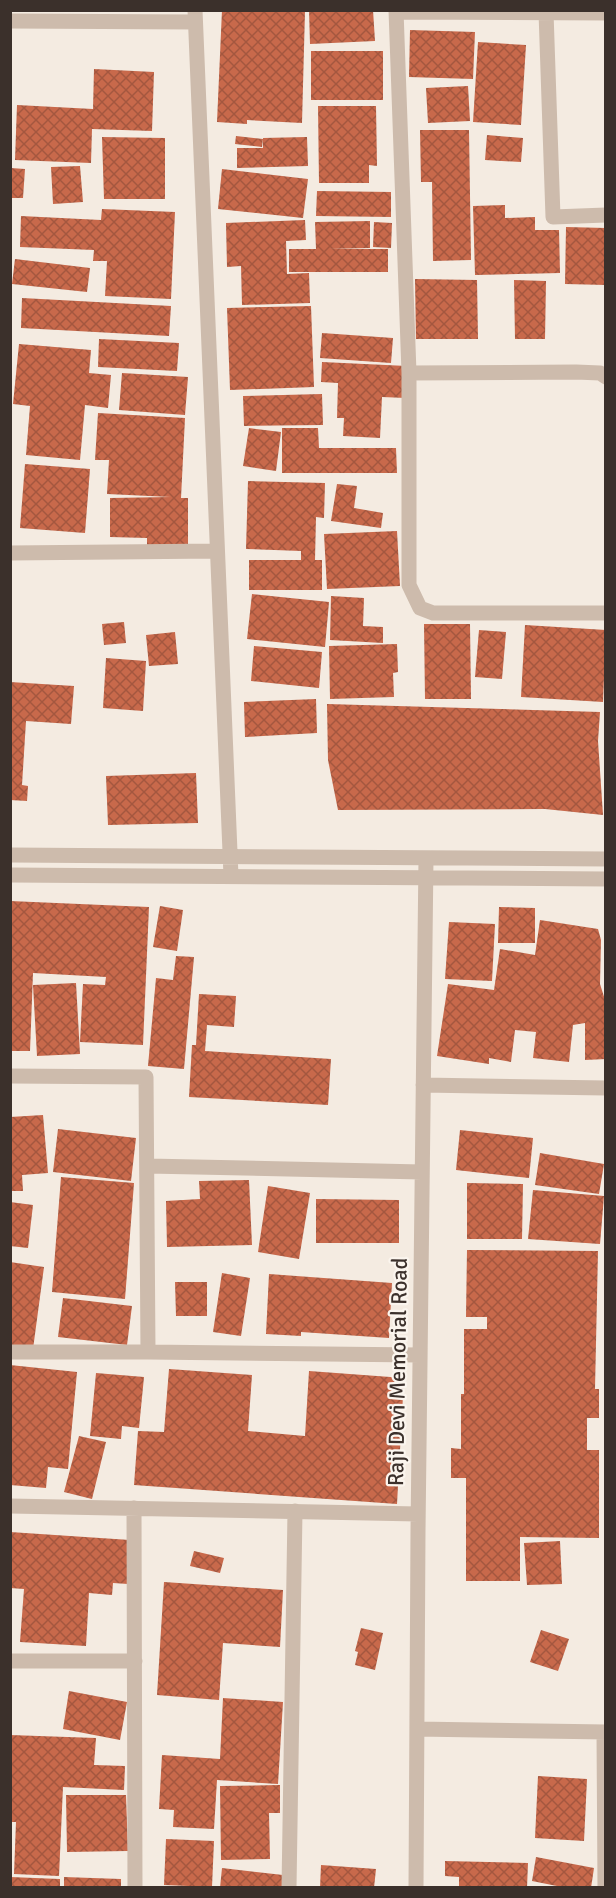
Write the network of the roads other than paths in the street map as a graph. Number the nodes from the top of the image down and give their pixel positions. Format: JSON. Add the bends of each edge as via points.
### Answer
{"nodes":[{"id":1,"x":396,"y":11,"type":"edge"},
{"id":2,"x":546,"y":12,"type":"edge"},
{"id":3,"x":606,"y":13,"type":"edge"},
{"id":4,"x":195,"y":16,"type":"edge"},
{"id":5,"x":10,"y":21,"type":"edge"},
{"id":6,"x":606,"y":215,"type":"edge"},
{"id":7,"x":409,"y":373,"type":"junction"},
{"id":8,"x":606,"y":377,"type":"edge"},
{"id":9,"x":217,"y":551,"type":"junction"},
{"id":10,"x":10,"y":553,"type":"edge"},
{"id":11,"x":606,"y":613,"type":"edge"},
{"id":12,"x":10,"y":855,"type":"edge"},
{"id":13,"x":231,"y":856,"type":"junction"},
{"id":14,"x":426,"y":858,"type":"junction"},
{"id":15,"x":606,"y":859,"type":"edge"},
{"id":16,"x":10,"y":875,"type":"edge"},
{"id":17,"x":231,"y":876,"type":"junction"},
{"id":18,"x":426,"y":878,"type":"junction"},
{"id":19,"x":606,"y":879,"type":"edge"},
{"id":20,"x":10,"y":1076,"type":"edge"},
{"id":21,"x":423,"y":1085,"type":"junction"},
{"id":22,"x":606,"y":1088,"type":"edge"},
{"id":23,"x":148,"y":1166,"type":"junction"},
{"id":24,"x":422,"y":1172,"type":"junction"},
{"id":25,"x":10,"y":1352,"type":"edge"},
{"id":26,"x":148,"y":1352,"type":"junction"},
{"id":27,"x":420,"y":1355,"type":"junction"},
{"id":28,"x":10,"y":1506,"type":"edge"},
{"id":29,"x":134,"y":1508,"type":"junction"},
{"id":30,"x":295,"y":1511,"type":"junction"},
{"id":31,"x":418,"y":1514,"type":"junction"},
{"id":32,"x":10,"y":1661,"type":"edge"},
{"id":33,"x":135,"y":1661,"type":"junction"},
{"id":34,"x":417,"y":1730,"type":"junction"},
{"id":35,"x":605,"y":1732,"type":"edge"},
{"id":36,"x":135,"y":1887,"type":"edge"},
{"id":37,"x":289,"y":1887,"type":"edge"},
{"id":38,"x":416,"y":1887,"type":"edge"},
{"id":39,"x":605,"y":1887,"type":"edge"}],
"edges":[{"from":1,"to":2,"type":"street"},
{"from":1,"to":7,"type":"street"},
{"from":2,"to":3,"type":"street"},
{"from":2,"to":6,"type":"street","via":[[553,217]]},
{"from":4,"to":5,"type":"street"},
{"from":4,"to":9,"type":"street"},
{"from":7,"to":8,"type":"street","via":[[600,373]]},
{"from":7,"to":11,"type":"street","via":[[409,585],[420,608],[433,613]]},
{"from":9,"to":10,"type":"street"},
{"from":9,"to":13,"type":"street"},
{"from":12,"to":13,"type":"street"},
{"from":13,"to":14,"type":"street"},
{"from":13,"to":17,"type":"street"},
{"from":14,"to":15,"type":"street"},
{"from":14,"to":18,"type":"street","name":"Raji Devi Memorial Road"},
{"from":16,"to":17,"type":"street"},
{"from":17,"to":18,"type":"street"},
{"from":18,"to":19,"type":"street"},
{"from":18,"to":21,"type":"street","name":"Raji Devi Memorial Road"},
{"from":20,"to":23,"type":"street","via":[[146,1077]]},
{"from":21,"to":22,"type":"street"},
{"from":21,"to":24,"type":"street","name":"Raji Devi Memorial Road"},
{"from":23,"to":24,"type":"street"},
{"from":23,"to":26,"type":"street"},
{"from":24,"to":27,"type":"street","name":"Raji Devi Memorial Road"},
{"from":25,"to":26,"type":"street"},
{"from":26,"to":27,"type":"street"},
{"from":27,"to":31,"type":"street","name":"Raji Devi Memorial Road"},
{"from":28,"to":29,"type":"street"},
{"from":29,"to":30,"type":"street"},
{"from":29,"to":33,"type":"street"},
{"from":30,"to":31,"type":"street"},
{"from":30,"to":37,"type":"street"},
{"from":31,"to":34,"type":"street","name":"Raji Devi Memorial Road"},
{"from":32,"to":33,"type":"street"},
{"from":33,"to":36,"type":"street"},
{"from":34,"to":35,"type":"street"},
{"from":34,"to":38,"type":"street","name":"Raji Devi Memorial Road"},
{"from":35,"to":39,"type":"street"}]}
